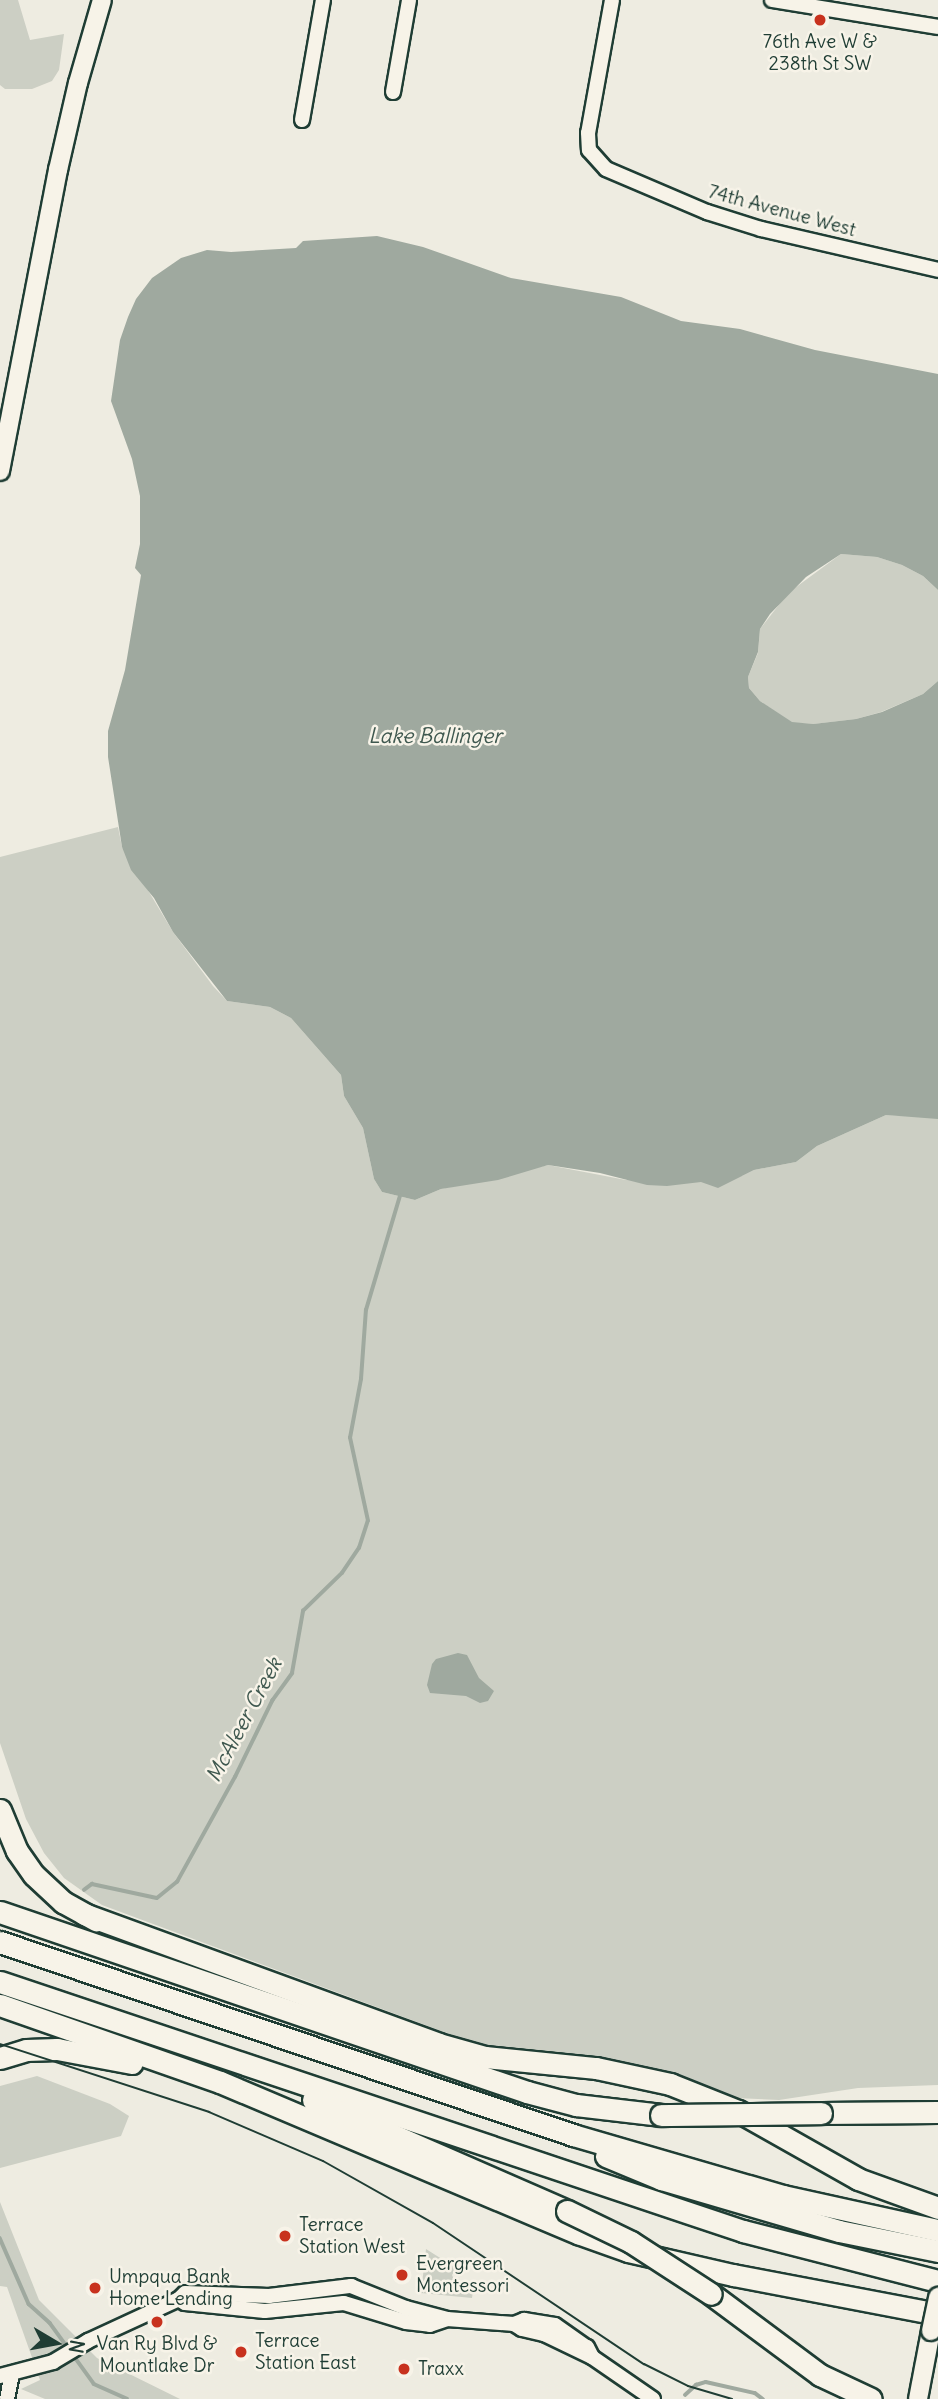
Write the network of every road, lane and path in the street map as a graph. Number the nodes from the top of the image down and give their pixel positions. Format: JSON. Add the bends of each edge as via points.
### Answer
{"nodes":[{"id":1,"x":103,"y":0,"type":"edge"},
{"id":2,"x":323,"y":0,"type":"edge"},
{"id":3,"x":409,"y":0,"type":"edge"},
{"id":4,"x":612,"y":0,"type":"edge"},
{"id":5,"x":772,"y":0,"type":"edge"},
{"id":6,"x":843,"y":6,"type":"edge"},
{"id":7,"x":938,"y":27,"type":"edge"},
{"id":8,"x":393,"y":92,"type":"dead end"},
{"id":9,"x":302,"y":120,"type":"dead end"},
{"id":10,"x":938,"y":270,"type":"edge"},
{"id":11,"x":0,"y":471,"type":"edge"},
{"id":12,"x":0,"y":1810,"type":"edge"},
{"id":13,"x":0,"y":1912,"type":"edge"},
{"id":14,"x":84,"y":1914,"type":"junction"},
{"id":15,"x":0,"y":1942,"type":"edge"},
{"id":16,"x":0,"y":1982,"type":"edge"},
{"id":17,"x":0,"y":2005,"type":"edge"},
{"id":18,"x":288,"y":2012,"type":"junction"},
{"id":19,"x":186,"y":2045,"type":"junction"},
{"id":20,"x":0,"y":2058,"type":"edge"},
{"id":21,"x":938,"y":2112,"type":"edge"},
{"id":22,"x":910,"y":2113,"type":"junction"},
{"id":23,"x":528,"y":2121,"type":"junction"},
{"id":24,"x":938,"y":2121,"type":"edge"},
{"id":25,"x":310,"y":2122,"type":"junction"},
{"id":26,"x":938,"y":2208,"type":"edge"},
{"id":27,"x":938,"y":2230,"type":"edge"},
{"id":28,"x":768,"y":2237,"type":"junction"},
{"id":29,"x":938,"y":2251,"type":"edge"},
{"id":30,"x":938,"y":2263,"type":"edge"},
{"id":31,"x":938,"y":2281,"type":"edge"},
{"id":32,"x":938,"y":2297,"type":"edge"},
{"id":33,"x":935,"y":2323,"type":"edge"},
{"id":34,"x":6,"y":2375,"type":"edge"},
{"id":35,"x":7,"y":2399,"type":"edge"},
{"id":36,"x":653,"y":2399,"type":"edge"},
{"id":37,"x":871,"y":2399,"type":"edge"},
{"id":38,"x":918,"y":2399,"type":"edge"}],
"edges":[{"from":1,"to":11,"type":"main road","via":[[58,170]]},
{"from":2,"to":9,"type":"street"},
{"from":3,"to":8,"type":"street"},
{"from":4,"to":10,"type":"street","name":"74th Avenue West","via":[[588,133],[589,150],[606,169],[707,212],[761,229]]},
{"from":5,"to":6,"type":"street"},
{"from":6,"to":7,"type":"street"},
{"from":12,"to":14,"type":"highway","via":[[17,1851],[34,1875]]},
{"from":13,"to":18,"type":"highway"},
{"from":14,"to":18,"type":"highway"},
{"from":14,"to":26,"type":"highway","via":[[439,2044],[485,2057],[635,2074],[682,2087],[738,2111],[858,2179]]},
{"from":15,"to":23,"type":"highway"},
{"from":16,"to":19,"type":"highway"},
{"from":17,"to":25,"type":"highway","via":[[188,2070]]},
{"from":18,"to":22,"type":"highway","bridge":true,"via":[[576,2105],[661,2115]]},
{"from":19,"to":28,"type":"highway"},
{"from":19,"to":37,"type":"highway","bridge":true,"via":[[640,2247],[820,2375]]},
{"from":20,"to":25,"type":"highway","via":[[40,2049],[105,2056]]},
{"from":21,"to":22,"type":"highway"},
{"from":22,"to":24,"type":"highway"},
{"from":23,"to":27,"type":"highway","via":[[783,2196]]},
{"from":23,"to":29,"type":"highway","via":[[661,2179],[839,2231]]},
{"from":25,"to":33,"type":"highway","via":[[628,2251]]},
{"from":28,"to":30,"type":"highway"},
{"from":28,"to":31,"type":"highway"},
{"from":32,"to":33,"type":"main road","bridge":true},
{"from":33,"to":38,"type":"main road"},
{"from":34,"to":35,"type":"street"},
{"from":34,"to":36,"type":"street","via":[[53,2362],[185,2293],[269,2296],[351,2286],[447,2319],[555,2325]]}]}
